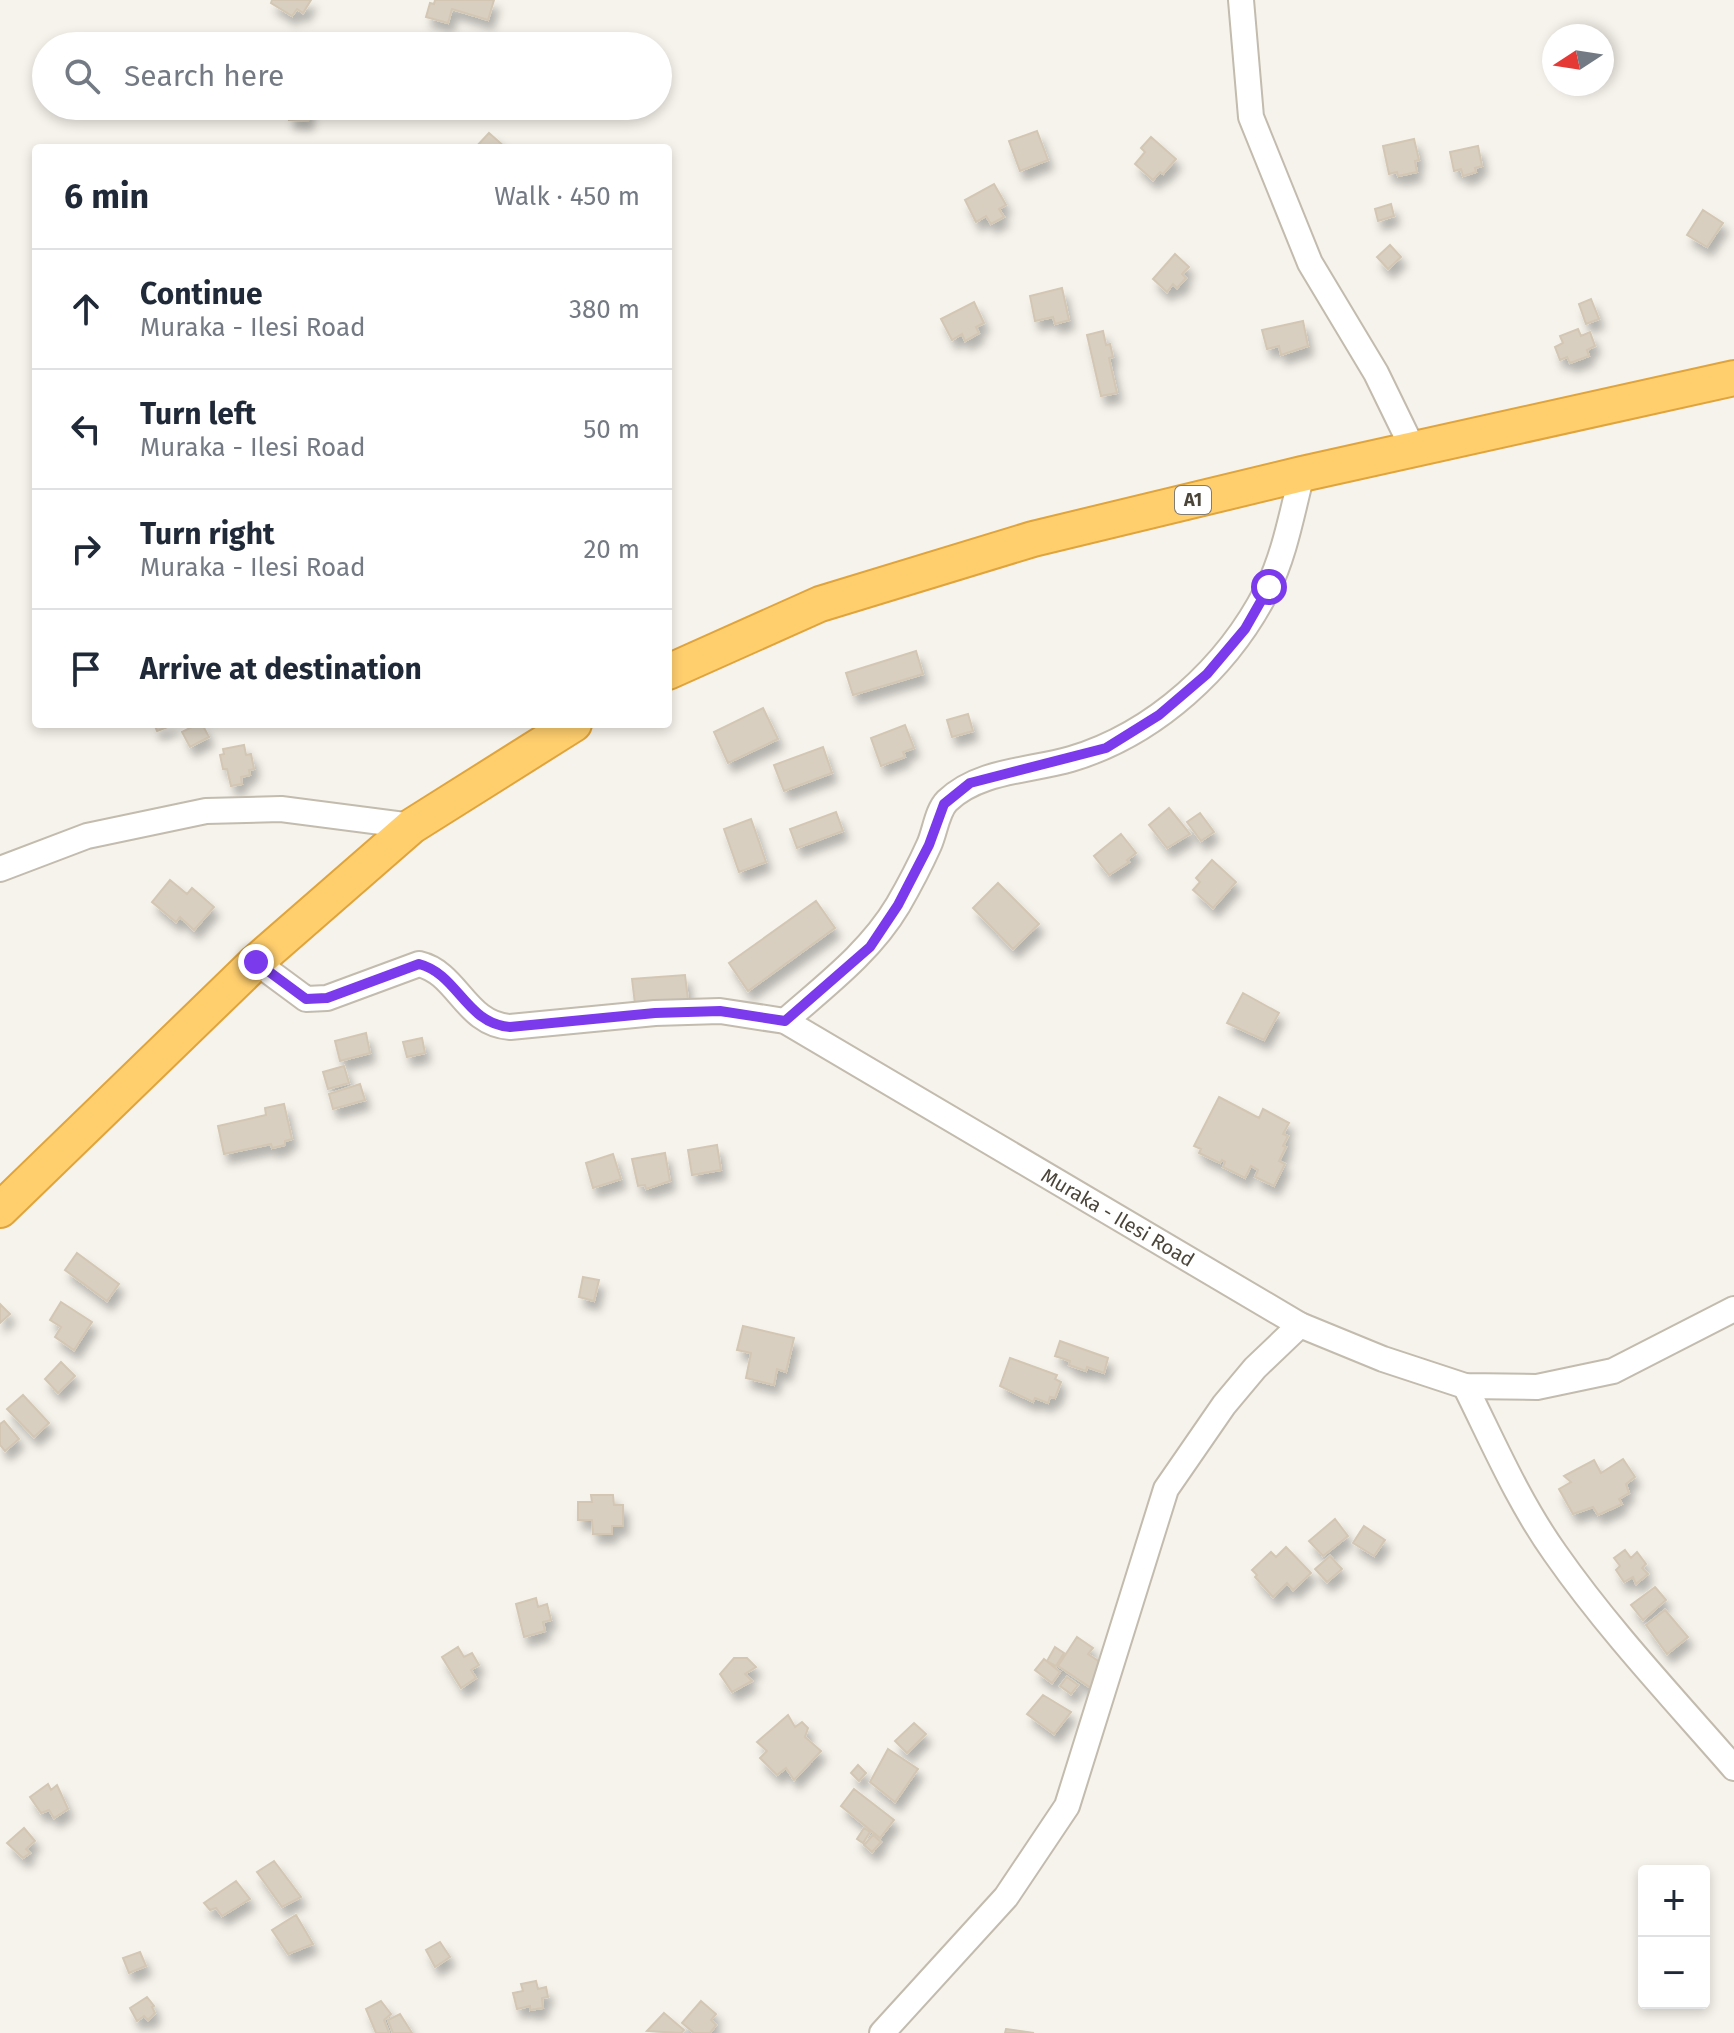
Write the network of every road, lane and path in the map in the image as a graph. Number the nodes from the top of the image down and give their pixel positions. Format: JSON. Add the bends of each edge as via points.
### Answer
{"nodes":[{"id":1,"x":1241,"y":0,"type":"edge"},
{"id":2,"x":1734,"y":378,"type":"edge"},
{"id":3,"x":1413,"y":449,"type":"junction"},
{"id":4,"x":1302,"y":474,"type":"junction"},
{"id":5,"x":672,"y":670,"type":"edge"},
{"id":6,"x":568,"y":728,"type":"edge"},
{"id":7,"x":412,"y":826,"type":"junction"},
{"id":8,"x":0,"y":869,"type":"edge"},
{"id":9,"x":256,"y":962,"type":"junction"},
{"id":10,"x":785,"y":1021,"type":"junction"},
{"id":11,"x":0,"y":1210,"type":"edge"},
{"id":12,"x":1734,"y":1309,"type":"edge"},
{"id":13,"x":1300,"y":1325,"type":"junction"},
{"id":14,"x":1465,"y":1386,"type":"junction"},
{"id":15,"x":1734,"y":1768,"type":"edge"},
{"id":16,"x":882,"y":2033,"type":"edge"}],
"edges":[{"from":1,"to":3,"type":"street","via":[[1251,117],[1310,263],[1376,373]]},
{"from":2,"to":3,"type":"highway","number":"A1"},
{"from":3,"to":4,"type":"highway","number":"A1"},
{"from":4,"to":5,"type":"highway","number":"A1","via":[[1033,539],[820,604]]},
{"from":4,"to":10,"type":"street","via":[[1269,587],[1245,629],[1207,674],[1159,715],[1106,748],[970,783],[961,790],[944,804],[898,905],[870,947]]},
{"from":6,"to":7,"type":"highway"},
{"from":7,"to":8,"type":"street","via":[[281,809],[206,811],[87,836]]},
{"from":7,"to":9,"type":"highway"},
{"from":9,"to":10,"type":"street","name":"Muraka - Ilesi Road","via":[[306,999],[327,998],[419,964],[433,968],[494,1026],[720,1011]]},
{"from":9,"to":11,"type":"highway"},
{"from":10,"to":13,"type":"street","name":"Muraka - Ilesi Road"},
{"from":12,"to":14,"type":"street","name":"Muraka - Ilesi Road","via":[[1613,1371],[1537,1387]]},
{"from":13,"to":14,"type":"street","name":"Muraka - Ilesi Road"},
{"from":13,"to":16,"type":"street","via":[[1224,1405],[1166,1489],[1067,1806],[1006,1897]]},
{"from":14,"to":15,"type":"street","via":[[1512,1483],[1554,1551],[1613,1630]]}]}
